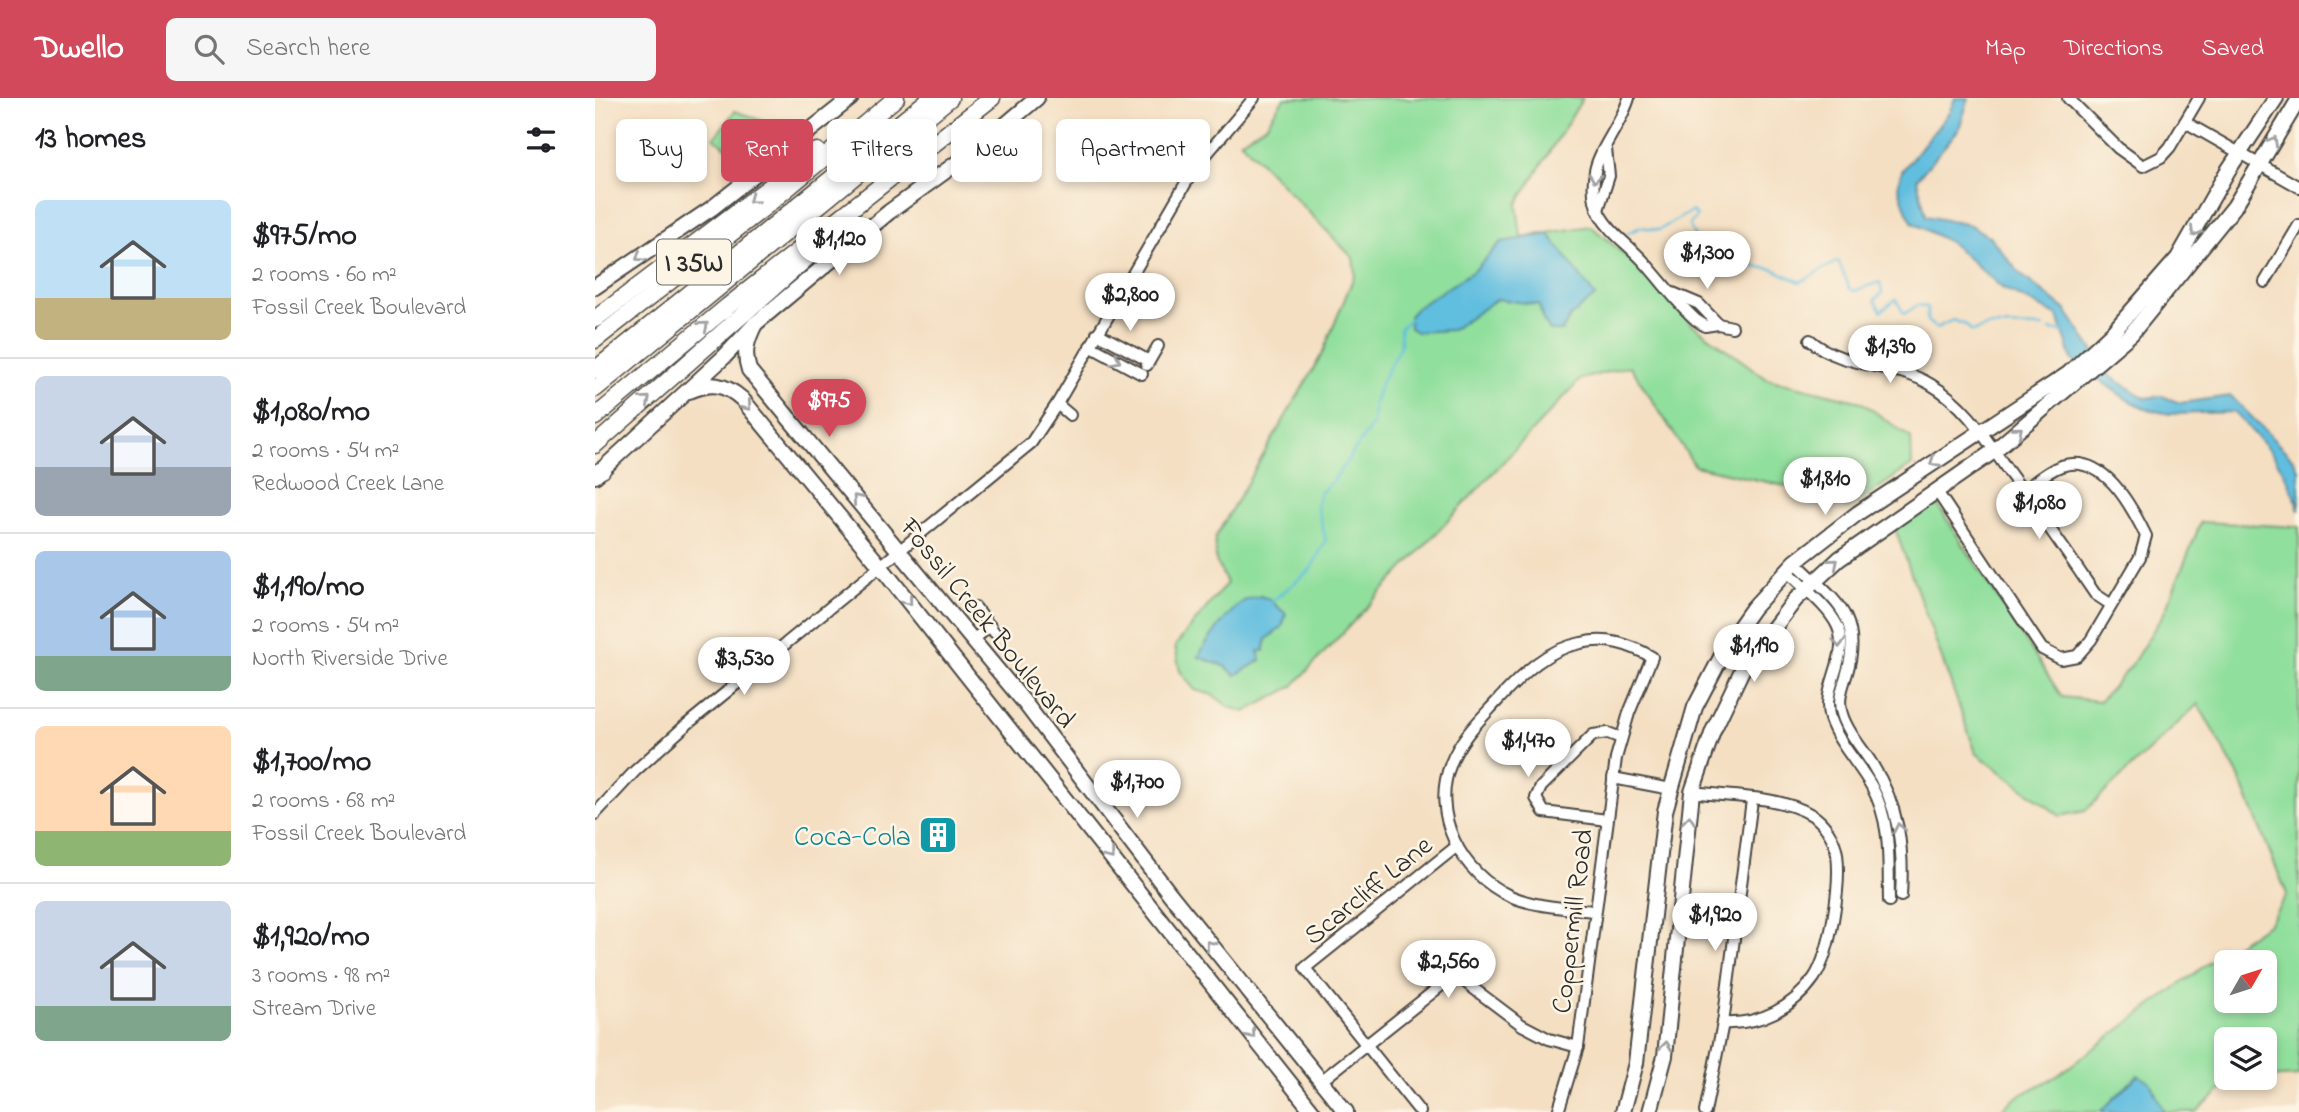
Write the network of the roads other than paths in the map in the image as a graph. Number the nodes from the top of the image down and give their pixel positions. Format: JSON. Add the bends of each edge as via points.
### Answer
{"nodes":[{"id":1,"x":851,"y":98,"type":"edge"},
{"id":2,"x":885,"y":98,"type":"edge"},
{"id":3,"x":896,"y":98,"type":"edge"},
{"id":4,"x":931,"y":98,"type":"edge"},
{"id":5,"x":950,"y":98,"type":"edge"},
{"id":6,"x":992,"y":98,"type":"edge"},
{"id":7,"x":1037,"y":98,"type":"edge"},
{"id":8,"x":1254,"y":98,"type":"edge"},
{"id":9,"x":1629,"y":98,"type":"edge"},
{"id":10,"x":2068,"y":98,"type":"edge"},
{"id":11,"x":2199,"y":98,"type":"edge"},
{"id":12,"x":2276,"y":98,"type":"edge"},
{"id":13,"x":2299,"y":99,"type":"edge"},
{"id":14,"x":2185,"y":122,"type":"junction"},
{"id":15,"x":937,"y":142,"type":"edge"},
{"id":16,"x":2239,"y":153,"type":"junction"},
{"id":17,"x":2259,"y":164,"type":"junction"},
{"id":18,"x":886,"y":182,"type":"edge"},
{"id":19,"x":897,"y":182,"type":"edge"},
{"id":20,"x":2299,"y":187,"type":"edge"},
{"id":21,"x":2299,"y":225,"type":"edge"},
{"id":22,"x":2265,"y":282,"type":"dead end"},
{"id":23,"x":595,"y":287,"type":"edge"},
{"id":24,"x":595,"y":319,"type":"edge"},
{"id":25,"x":755,"y":324,"type":"junction"},
{"id":26,"x":1732,"y":327,"type":"dead end"},
{"id":27,"x":1097,"y":334,"type":"junction"},
{"id":28,"x":595,"y":340,"type":"edge"},
{"id":29,"x":1810,"y":340,"type":"dead end"},
{"id":30,"x":2111,"y":343,"type":"junction"},
{"id":31,"x":1090,"y":346,"type":"junction"},
{"id":32,"x":1158,"y":346,"type":"dead end"},
{"id":33,"x":1149,"y":361,"type":"junction"},
{"id":34,"x":599,"y":365,"type":"edge"},
{"id":35,"x":625,"y":366,"type":"junction"},
{"id":36,"x":2076,"y":376,"type":"junction"},
{"id":37,"x":595,"y":389,"type":"edge"},
{"id":38,"x":689,"y":391,"type":"junction"},
{"id":39,"x":595,"y":396,"type":"edge"},
{"id":40,"x":1057,"y":404,"type":"junction"},
{"id":41,"x":1070,"y":415,"type":"dead end"},
{"id":42,"x":595,"y":416,"type":"edge"},
{"id":43,"x":1981,"y":430,"type":"junction"},
{"id":44,"x":595,"y":445,"type":"edge"},
{"id":45,"x":1994,"y":451,"type":"junction"},
{"id":46,"x":597,"y":473,"type":"edge"},
{"id":47,"x":1935,"y":490,"type":"junction"},
{"id":48,"x":2024,"y":490,"type":"junction"},
{"id":49,"x":901,"y":551,"type":"junction"},
{"id":50,"x":1791,"y":566,"type":"junction"},
{"id":51,"x":881,"y":567,"type":"junction"},
{"id":52,"x":1809,"y":585,"type":"junction"},
{"id":53,"x":2110,"y":604,"type":"junction"},
{"id":54,"x":963,"y":628,"type":"junction"},
{"id":55,"x":973,"y":640,"type":"junction"},
{"id":56,"x":1621,"y":738,"type":"junction"},
{"id":57,"x":1613,"y":778,"type":"junction"},
{"id":58,"x":1671,"y":789,"type":"junction"},
{"id":59,"x":1692,"y":792,"type":"junction"},
{"id":60,"x":1752,"y":800,"type":"junction"},
{"id":61,"x":595,"y":814,"type":"edge"},
{"id":62,"x":1607,"y":820,"type":"junction"},
{"id":63,"x":1457,"y":846,"type":"junction"},
{"id":64,"x":1170,"y":894,"type":"junction"},
{"id":65,"x":1901,"y":896,"type":"dead end"},
{"id":66,"x":1889,"y":901,"type":"dead end"},
{"id":67,"x":1152,"y":907,"type":"junction"},
{"id":68,"x":1593,"y":911,"type":"junction"},
{"id":69,"x":1648,"y":957,"type":"junction"},
{"id":70,"x":1673,"y":960,"type":"junction"},
{"id":71,"x":1723,"y":1023,"type":"junction"},
{"id":72,"x":1366,"y":1045,"type":"junction"},
{"id":73,"x":1578,"y":1047,"type":"junction"},
{"id":74,"x":1321,"y":1081,"type":"junction"},
{"id":75,"x":1314,"y":1112,"type":"edge"},
{"id":76,"x":1346,"y":1112,"type":"edge"},
{"id":77,"x":1420,"y":1112,"type":"edge"},
{"id":78,"x":1558,"y":1112,"type":"edge"},
{"id":79,"x":1623,"y":1112,"type":"edge"},
{"id":80,"x":1650,"y":1112,"type":"edge"},
{"id":81,"x":1705,"y":1112,"type":"edge"}],
"edges":[{"from":1,"to":23,"type":"main road","one_way":true,"via":[[712,208]]},
{"from":2,"to":24,"type":"highway","one_way":true},
{"from":3,"to":28,"type":"highway","number":"I 35W"},
{"from":4,"to":34,"type":"highway"},
{"from":5,"to":35,"type":"highway"},
{"from":6,"to":15,"type":"highway"},
{"from":7,"to":25,"type":"main road","via":[[889,212]]},
{"from":8,"to":27,"type":"street","via":[[1194,169]]},
{"from":9,"to":26,"type":"street","via":[[1606,149],[1609,176],[1598,210],[1611,233],[1673,293],[1699,304],[1718,324]]},
{"from":10,"to":14,"type":"street","via":[[2143,166],[2163,155]]},
{"from":11,"to":14,"type":"street"},
{"from":12,"to":16,"type":"main road"},
{"from":17,"to":13,"type":"main road","one_way":true},
{"from":14,"to":16,"type":"street"},
{"from":16,"to":17,"type":"street"},
{"from":16,"to":30,"type":"main road","one_way":true,"via":[[2178,258]]},
{"from":17,"to":20,"type":"street"},
{"from":17,"to":30,"type":"main road","via":[[2239,199],[2177,280]]},
{"from":42,"to":18,"type":"highway","one_way":true},
{"from":44,"to":19,"type":"highway","one_way":true},
{"from":21,"to":22,"type":"street"},
{"from":25,"to":38,"type":"main road"},
{"from":49,"to":25,"type":"main road","name":"Fossil Creek Boulevard","one_way":true,"via":[[749,370],[746,342]]},
{"from":27,"to":31,"type":"street"},
{"from":27,"to":33,"type":"street"},
{"from":29,"to":43,"type":"street","via":[[1831,355],[1905,372],[1930,383],[1958,404]]},
{"from":30,"to":36,"type":"main road"},
{"from":31,"to":33,"type":"street","one_way":true,"via":[[1141,376]]},
{"from":31,"to":40,"type":"street"},
{"from":32,"to":33,"type":"street"},
{"from":35,"to":37,"type":"highway"},
{"from":35,"to":39,"type":"highway"},
{"from":36,"to":43,"type":"main road"},
{"from":45,"to":36,"type":"main road","one_way":true},
{"from":38,"to":46,"type":"main road"},
{"from":38,"to":51,"type":"main road","name":"Fossil Creek Boulevard","one_way":true,"via":[[715,384],[742,399]]},
{"from":40,"to":41,"type":"street"},
{"from":40,"to":49,"type":"street","via":[[1019,454]]},
{"from":43,"to":45,"type":"street"},
{"from":43,"to":50,"type":"main road","one_way":true,"via":[[1859,513]]},
{"from":45,"to":47,"type":"main road"},
{"from":45,"to":48,"type":"street"},
{"from":52,"to":47,"type":"main road","one_way":true},
{"from":47,"to":53,"type":"street","via":[[2042,649],[2061,659],[2077,656]]},
{"from":48,"to":53,"type":"street","via":[[2095,594]]},
{"from":48,"to":53,"type":"street","via":[[2049,472],[2072,464],[2103,474],[2116,488],[2146,536],[2140,557]]},
{"from":49,"to":51,"type":"street"},
{"from":49,"to":54,"type":"main road","name":"Fossil Creek Boulevard"},
{"from":50,"to":52,"type":"street"},
{"from":50,"to":58,"type":"main road","via":[[1753,608],[1711,673],[1687,731]]},
{"from":51,"to":61,"type":"street","via":[[685,726]]},
{"from":51,"to":67,"type":"main road","name":"Fossil Creek Boulevard","one_way":true},
{"from":52,"to":59,"type":"main road","via":[[1773,627],[1730,690]]},
{"from":65,"to":52,"type":"street","one_way":true,"via":[[1903,851],[1894,806],[1844,721],[1840,704],[1854,637],[1841,608]]},
{"from":52,"to":66,"type":"street","one_way":true,"via":[[1841,638],[1827,705],[1833,727],[1882,810],[1890,852]]},
{"from":54,"to":55,"type":"main road","name":"Fossil Creek Boulevard"},
{"from":54,"to":55,"type":"street","via":[[978,611],[993,629]]},
{"from":55,"to":64,"type":"main road","name":"Fossil Creek Boulevard"},
{"from":56,"to":57,"type":"street","name":"Coppermill Road"},
{"from":56,"to":62,"type":"street","via":[[1608,733],[1593,735],[1536,798],[1544,812]]},
{"from":56,"to":63,"type":"street","name":"Coppermill Road","via":[[1652,657],[1615,642],[1590,641],[1560,649],[1524,673],[1471,729],[1450,765],[1445,806]]},
{"from":57,"to":58,"type":"street"},
{"from":57,"to":62,"type":"street","name":"Coppermill Road"},
{"from":58,"to":59,"type":"main road"},
{"from":58,"to":69,"type":"main road","via":[[1661,831]]},
{"from":59,"to":60,"type":"street"},
{"from":70,"to":59,"type":"main road","one_way":true},
{"from":60,"to":71,"type":"street"},
{"from":60,"to":71,"type":"street","via":[[1803,811],[1831,835],[1837,854],[1835,902],[1824,960],[1801,993],[1780,1010],[1755,1020]]},
{"from":62,"to":68,"type":"street","name":"Coppermill Road"},
{"from":63,"to":68,"type":"street","via":[[1482,879],[1509,895]]},
{"from":63,"to":72,"type":"street","name":"Scarcliff Lane","via":[[1305,968]]},
{"from":64,"to":67,"type":"main road"},
{"from":74,"to":64,"type":"main road","name":"Fossil Creek Boulevard","one_way":true},
{"from":67,"to":75,"type":"main road","name":"Fossil Creek Boulevard","one_way":true},
{"from":68,"to":73,"type":"street","name":"Coppermill Road"},
{"from":69,"to":70,"type":"main road"},
{"from":69,"to":79,"type":"main road","via":[[1636,1063]]},
{"from":80,"to":70,"type":"main road","one_way":true,"via":[[1665,1056]]},
{"from":71,"to":81,"type":"street"},
{"from":72,"to":73,"type":"street","via":[[1457,976],[1522,1025]]},
{"from":72,"to":74,"type":"street"},
{"from":72,"to":77,"type":"street"},
{"from":73,"to":78,"type":"street","name":"Coppermill Road"},
{"from":74,"to":76,"type":"main road","name":"Fossil Creek Boulevard"}]}
